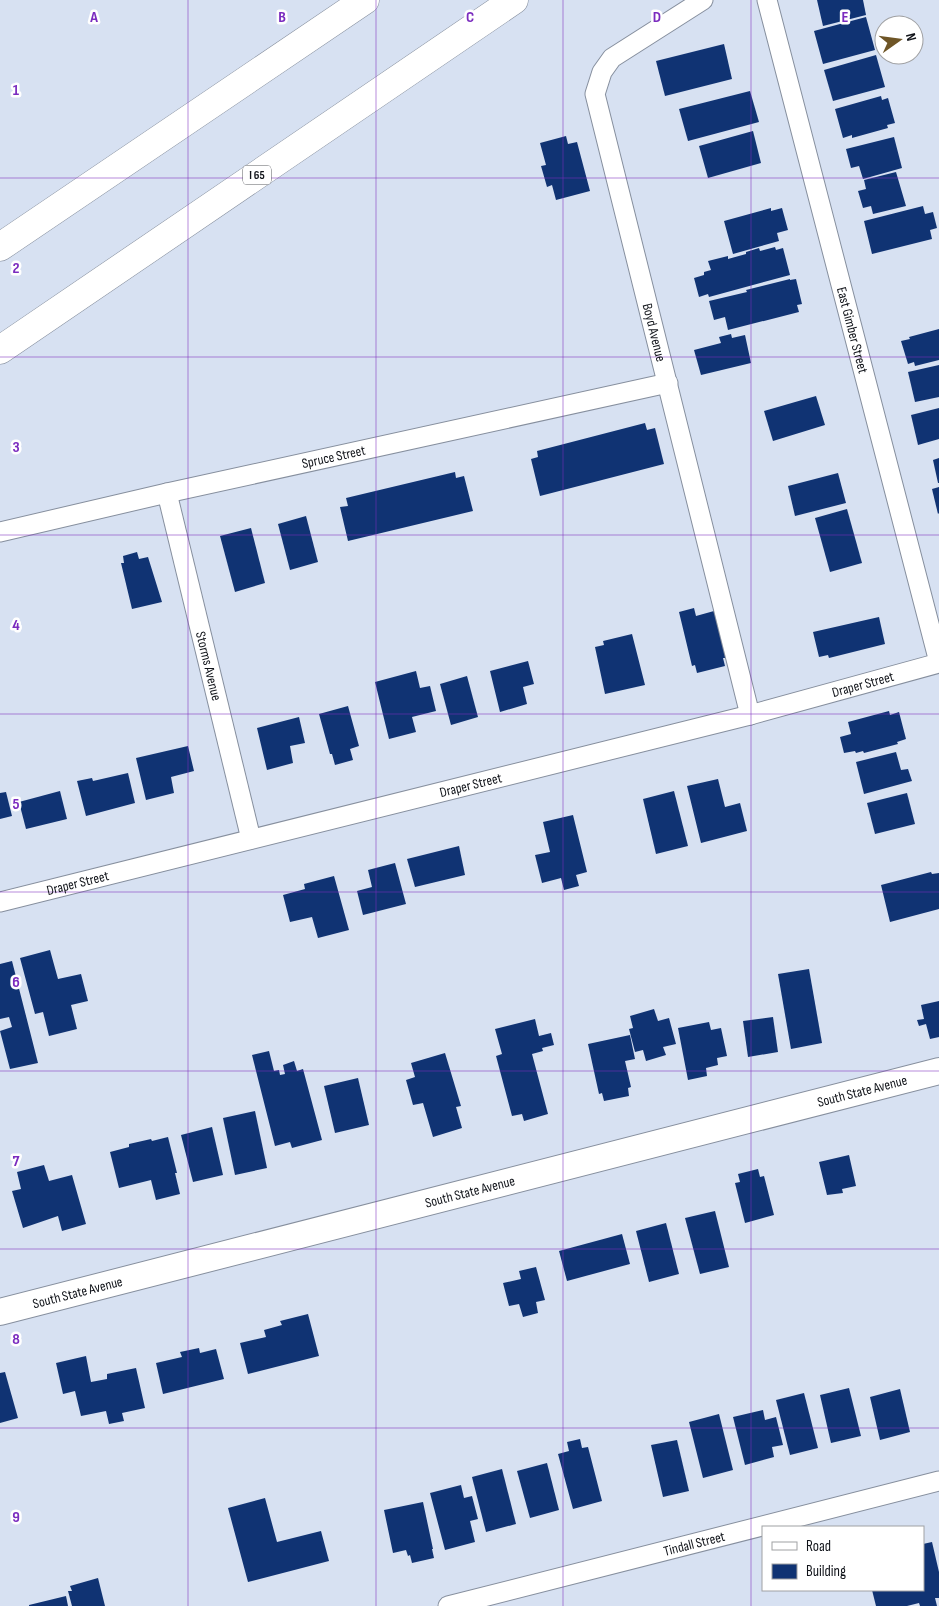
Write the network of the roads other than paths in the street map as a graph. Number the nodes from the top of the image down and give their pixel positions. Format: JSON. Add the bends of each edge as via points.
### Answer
{"nodes":[{"id":1,"x":365,"y":0,"type":"edge"},
{"id":2,"x":514,"y":0,"type":"edge"},
{"id":3,"x":703,"y":0,"type":"edge"},
{"id":4,"x":766,"y":0,"type":"edge"},
{"id":5,"x":0,"y":247,"type":"edge"},
{"id":6,"x":0,"y":350,"type":"edge"},
{"id":7,"x":668,"y":383,"type":"junction"},
{"id":8,"x":167,"y":493,"type":"junction"},
{"id":9,"x":0,"y":532,"type":"edge"},
{"id":10,"x":939,"y":662,"type":"edge"},
{"id":11,"x":750,"y":715,"type":"junction"},
{"id":12,"x":251,"y":839,"type":"junction"},
{"id":13,"x":0,"y":902,"type":"edge"},
{"id":14,"x":939,"y":1071,"type":"edge"},
{"id":15,"x":0,"y":1312,"type":"edge"},
{"id":16,"x":939,"y":1481,"type":"edge"},
{"id":17,"x":762,"y":1526,"type":"edge"},
{"id":18,"x":762,"y":1526,"type":"edge"},
{"id":19,"x":448,"y":1606,"type":"edge"}],
"edges":[{"from":1,"to":5,"type":"highway"},
{"from":2,"to":6,"type":"highway","number":"I 65"},
{"from":3,"to":7,"type":"street","name":"Boyd Avenue","via":[[612,58],[602,72],[595,94]]},
{"from":4,"to":10,"type":"street","name":"East Gimber Street"},
{"from":7,"to":8,"type":"street","name":"Spruce Street"},
{"from":7,"to":11,"type":"street","name":"Boyd Avenue"},
{"from":8,"to":9,"type":"street","name":"Spruce Street"},
{"from":8,"to":12,"type":"street","name":"Storms Avenue"},
{"from":10,"to":11,"type":"street","name":"Draper Street"},
{"from":11,"to":12,"type":"street","name":"Draper Street"},
{"from":12,"to":13,"type":"street","name":"Draper Street"},
{"from":14,"to":15,"type":"street","name":"South State Avenue"},
{"from":16,"to":17,"type":"street","name":"Tindall Street"},
{"from":18,"to":19,"type":"street","name":"Tindall Street"}]}
